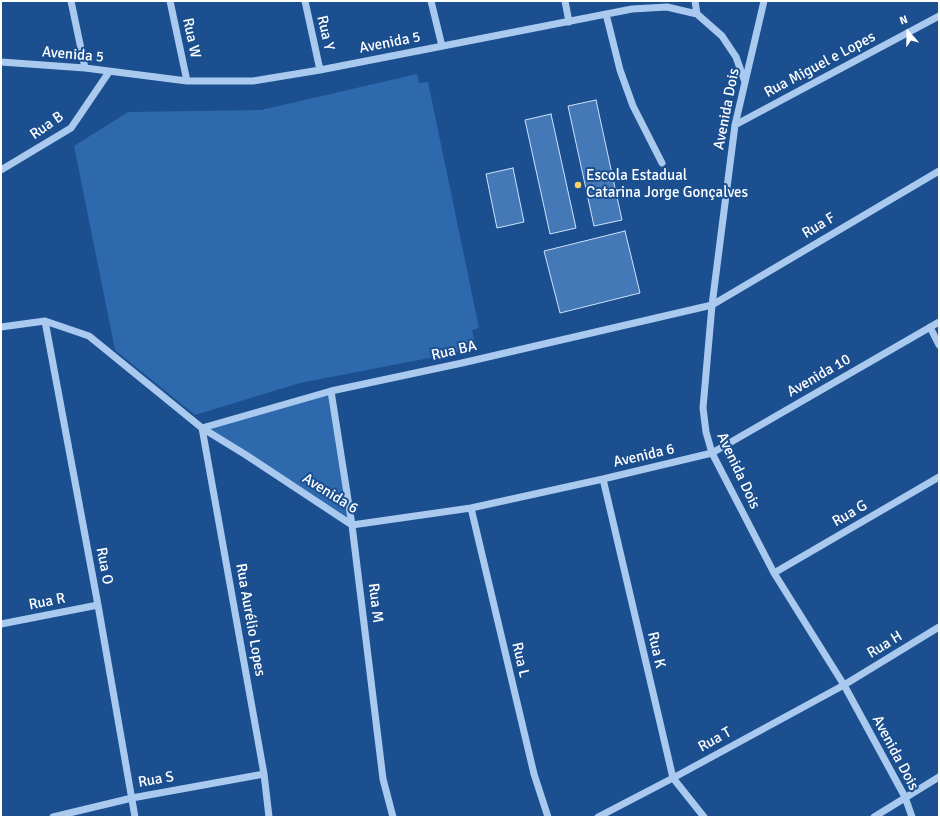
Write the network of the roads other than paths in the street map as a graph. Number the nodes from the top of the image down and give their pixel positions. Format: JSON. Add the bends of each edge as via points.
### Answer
{"nodes":[{"id":1,"x":71,"y":1,"type":"edge"},
{"id":2,"x":170,"y":1,"type":"edge"},
{"id":3,"x":305,"y":1,"type":"edge"},
{"id":4,"x":431,"y":1,"type":"edge"},
{"id":5,"x":565,"y":1,"type":"edge"},
{"id":6,"x":695,"y":1,"type":"edge"},
{"id":7,"x":764,"y":1,"type":"edge"},
{"id":8,"x":606,"y":14,"type":"junction"},
{"id":9,"x":697,"y":14,"type":"junction"},
{"id":10,"x":939,"y":16,"type":"edge"},
{"id":11,"x":569,"y":22,"type":"junction"},
{"id":12,"x":442,"y":46,"type":"junction"},
{"id":13,"x":1,"y":62,"type":"edge"},
{"id":14,"x":85,"y":68,"type":"junction"},
{"id":15,"x":320,"y":70,"type":"junction"},
{"id":16,"x":109,"y":72,"type":"junction"},
{"id":17,"x":187,"y":81,"type":"junction"},
{"id":18,"x":745,"y":82,"type":"junction"},
{"id":19,"x":735,"y":126,"type":"junction"},
{"id":20,"x":662,"y":163,"type":"dead end"},
{"id":21,"x":1,"y":170,"type":"edge"},
{"id":22,"x":939,"y":171,"type":"edge"},
{"id":23,"x":712,"y":305,"type":"junction"},
{"id":24,"x":45,"y":321,"type":"junction"},
{"id":25,"x":939,"y":322,"type":"edge"},
{"id":26,"x":1,"y":327,"type":"edge"},
{"id":27,"x":930,"y":327,"type":"junction"},
{"id":28,"x":939,"y":345,"type":"edge"},
{"id":29,"x":331,"y":391,"type":"junction"},
{"id":30,"x":202,"y":428,"type":"junction"},
{"id":31,"x":712,"y":453,"type":"junction"},
{"id":32,"x":939,"y":477,"type":"edge"},
{"id":33,"x":603,"y":479,"type":"junction"},
{"id":34,"x":471,"y":508,"type":"junction"},
{"id":35,"x":352,"y":525,"type":"junction"},
{"id":36,"x":774,"y":573,"type":"junction"},
{"id":37,"x":98,"y":605,"type":"junction"},
{"id":38,"x":1,"y":624,"type":"edge"},
{"id":39,"x":939,"y":627,"type":"edge"},
{"id":40,"x":844,"y":685,"type":"junction"},
{"id":41,"x":264,"y":774,"type":"junction"},
{"id":42,"x":939,"y":777,"type":"edge"},
{"id":43,"x":673,"y":778,"type":"junction"},
{"id":44,"x":905,"y":797,"type":"junction"},
{"id":45,"x":132,"y":798,"type":"junction"},
{"id":46,"x":53,"y":817,"type":"edge"},
{"id":47,"x":135,"y":817,"type":"edge"},
{"id":48,"x":269,"y":817,"type":"edge"},
{"id":49,"x":393,"y":817,"type":"edge"},
{"id":50,"x":548,"y":817,"type":"edge"},
{"id":51,"x":598,"y":817,"type":"edge"},
{"id":52,"x":704,"y":817,"type":"edge"},
{"id":53,"x":874,"y":817,"type":"edge"},
{"id":54,"x":912,"y":817,"type":"edge"}],
"edges":[{"from":1,"to":14,"type":"street"},
{"from":2,"to":17,"type":"street","name":"Rua W"},
{"from":3,"to":15,"type":"street","name":"Rua Y"},
{"from":4,"to":12,"type":"street"},
{"from":5,"to":11,"type":"street"},
{"from":6,"to":9,"type":"street"},
{"from":7,"to":18,"type":"street","name":"Avenida Dois"},
{"from":8,"to":9,"type":"street","name":"Avenida 5","via":[[632,9],[667,7]]},
{"from":8,"to":11,"type":"street","name":"Avenida 5"},
{"from":8,"to":20,"type":"street","via":[[620,70],[633,106]]},
{"from":9,"to":18,"type":"street","name":"Avenida 5","via":[[722,36],[736,57]]},
{"from":10,"to":19,"type":"street","name":"Rua Miguel e Lopes"},
{"from":11,"to":12,"type":"street","name":"Avenida 5"},
{"from":12,"to":15,"type":"street","name":"Avenida 5"},
{"from":13,"to":14,"type":"street","name":"Avenida 5"},
{"from":14,"to":16,"type":"street","name":"Avenida 5"},
{"from":15,"to":17,"type":"street","name":"Avenida 5","via":[[253,81]]},
{"from":16,"to":17,"type":"street","name":"Avenida 5"},
{"from":16,"to":21,"type":"street","name":"Rua B","via":[[71,128]]},
{"from":18,"to":19,"type":"street","name":"Avenida Dois"},
{"from":19,"to":23,"type":"street","name":"Avenida Dois"},
{"from":22,"to":23,"type":"street","name":"Rua F"},
{"from":23,"to":29,"type":"street","name":"Rua BA"},
{"from":23,"to":31,"type":"street","name":"Avenida Dois","via":[[703,408]]},
{"from":24,"to":26,"type":"street","name":"Avenida 6"},
{"from":24,"to":30,"type":"street","name":"Avenida 6","via":[[89,336]]},
{"from":24,"to":37,"type":"street","name":"Rua O"},
{"from":25,"to":27,"type":"street","name":"Avenida 10"},
{"from":27,"to":28,"type":"street"},
{"from":27,"to":31,"type":"street","name":"Avenida 10"},
{"from":29,"to":30,"type":"street","name":"Rua BA"},
{"from":29,"to":35,"type":"street","name":"Rua M"},
{"from":30,"to":35,"type":"street","name":"Avenida 6"},
{"from":30,"to":41,"type":"street","name":"Rua Aurélio Lopes"},
{"from":31,"to":33,"type":"street","name":"Avenida 6"},
{"from":31,"to":36,"type":"street","name":"Avenida Dois"},
{"from":32,"to":36,"type":"street","name":"Rua G"},
{"from":33,"to":34,"type":"street","name":"Avenida 6"},
{"from":33,"to":43,"type":"street","name":"Rua K"},
{"from":34,"to":35,"type":"street","name":"Avenida 6"},
{"from":34,"to":50,"type":"street","name":"Rua L","via":[[534,774]]},
{"from":35,"to":49,"type":"street","name":"Rua M","via":[[384,779]]},
{"from":36,"to":40,"type":"street","name":"Avenida Dois"},
{"from":37,"to":38,"type":"street","name":"Rua R"},
{"from":37,"to":45,"type":"street","name":"Rua O"},
{"from":39,"to":40,"type":"street","name":"Rua H"},
{"from":40,"to":43,"type":"street","name":"Rua T"},
{"from":40,"to":44,"type":"street","name":"Avenida Dois"},
{"from":41,"to":45,"type":"street","name":"Rua S"},
{"from":41,"to":48,"type":"street","name":"Rua Aurélio Lopes"},
{"from":42,"to":44,"type":"street"},
{"from":43,"to":51,"type":"street","name":"Rua T"},
{"from":43,"to":52,"type":"street","name":"Rua K"},
{"from":44,"to":53,"type":"street"},
{"from":44,"to":54,"type":"street","name":"Avenida Dois"},
{"from":45,"to":46,"type":"street","name":"Rua S"},
{"from":45,"to":47,"type":"street","name":"Rua O"}]}
